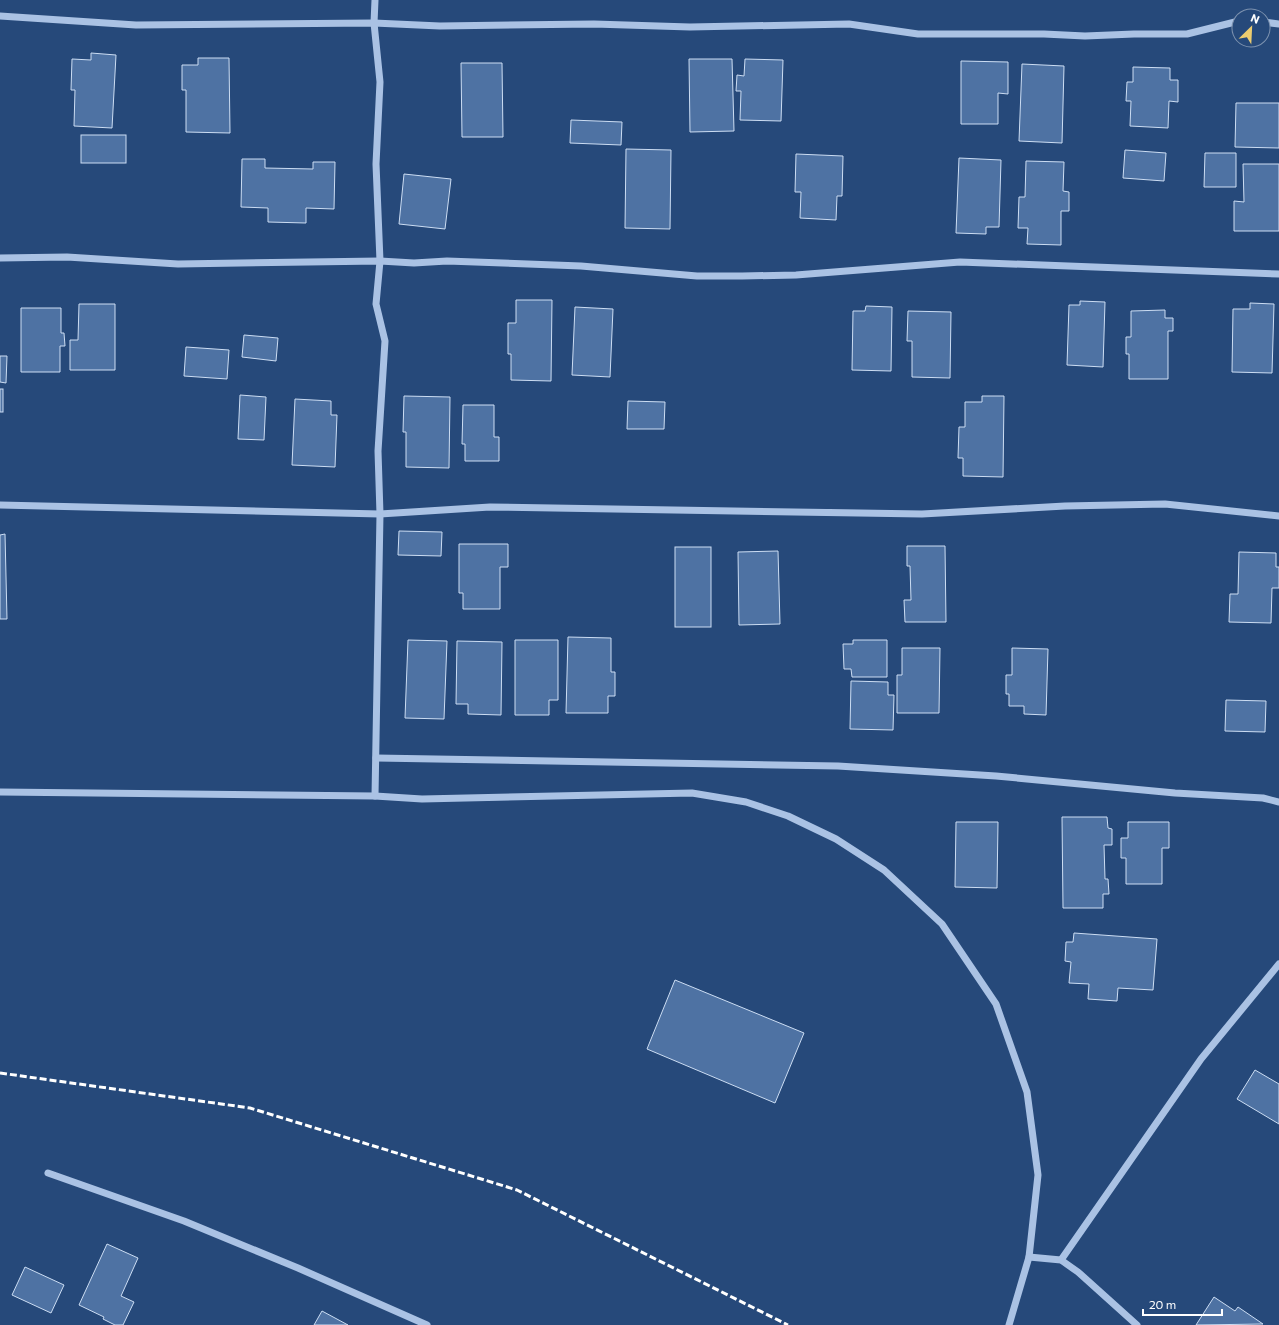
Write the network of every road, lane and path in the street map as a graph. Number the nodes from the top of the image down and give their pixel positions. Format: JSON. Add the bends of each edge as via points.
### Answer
{"nodes":[{"id":1,"x":375,"y":0,"type":"edge"},
{"id":2,"x":0,"y":16,"type":"edge"},
{"id":3,"x":1231,"y":23,"type":"edge"},
{"id":4,"x":374,"y":24,"type":"junction"},
{"id":5,"x":0,"y":258,"type":"edge"},
{"id":6,"x":380,"y":261,"type":"junction"},
{"id":7,"x":1279,"y":274,"type":"edge"},
{"id":8,"x":0,"y":505,"type":"edge"},
{"id":9,"x":380,"y":514,"type":"junction"},
{"id":10,"x":1279,"y":516,"type":"edge"},
{"id":11,"x":376,"y":758,"type":"junction"},
{"id":12,"x":0,"y":792,"type":"edge"},
{"id":13,"x":375,"y":796,"type":"junction"},
{"id":14,"x":1279,"y":802,"type":"edge"},
{"id":15,"x":1279,"y":964,"type":"edge"},
{"id":16,"x":48,"y":1173,"type":"dead end"},
{"id":17,"x":1029,"y":1257,"type":"junction"},
{"id":18,"x":1061,"y":1260,"type":"junction"},
{"id":19,"x":427,"y":1325,"type":"edge"},
{"id":20,"x":1009,"y":1325,"type":"edge"},
{"id":21,"x":1137,"y":1325,"type":"edge"}],
"edges":[{"from":1,"to":4,"type":"street"},
{"from":2,"to":4,"type":"street","via":[[136,25]]},
{"from":3,"to":4,"type":"street","via":[[1187,34],[1084,36],[918,34],[849,24],[690,27],[594,24]]},
{"from":4,"to":6,"type":"street","via":[[380,82],[376,164]]},
{"from":5,"to":6,"type":"street","via":[[67,257],[178,264]]},
{"from":6,"to":7,"type":"street","via":[[581,266],[697,276],[796,275],[960,262]]},
{"from":6,"to":9,"type":"street","via":[[376,304],[385,341],[378,451]]},
{"from":8,"to":9,"type":"street"},
{"from":9,"to":10,"type":"street","via":[[490,508],[922,514],[1065,506],[1165,504]]},
{"from":9,"to":11,"type":"street"},
{"from":11,"to":13,"type":"street"},
{"from":11,"to":14,"type":"street","via":[[838,766],[996,776],[1176,793],[1263,798]]},
{"from":12,"to":13,"type":"street"},
{"from":13,"to":17,"type":"street","via":[[422,800],[692,793],[746,802],[788,816],[836,839],[884,870],[942,924],[996,1004],[1027,1092],[1038,1175]]},
{"from":15,"to":18,"type":"street","via":[[1201,1059]]},
{"from":16,"to":19,"type":"street","via":[[184,1221]]},
{"from":17,"to":18,"type":"street"},
{"from":17,"to":20,"type":"street"},
{"from":18,"to":21,"type":"street"}]}
